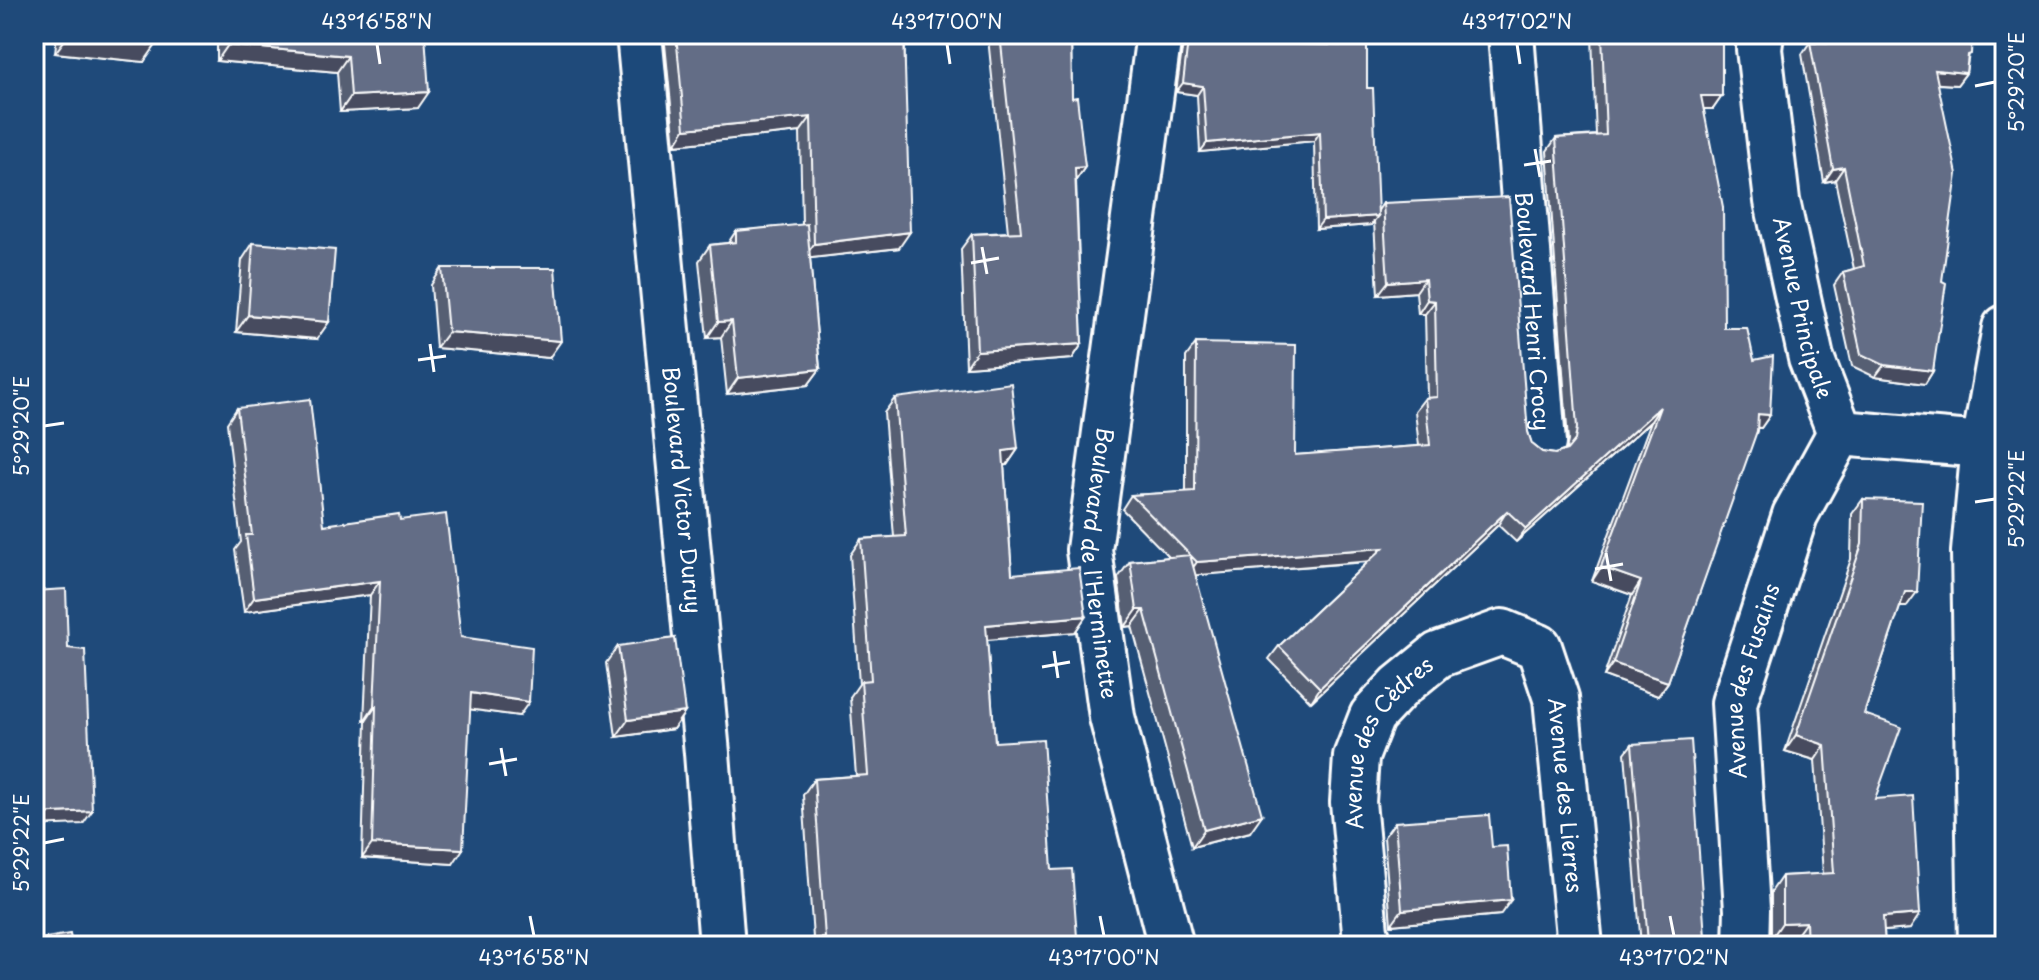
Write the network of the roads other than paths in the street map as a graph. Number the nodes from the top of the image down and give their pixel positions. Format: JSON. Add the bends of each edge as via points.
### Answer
{"nodes":[{"id":1,"x":639,"y":34,"type":"edge"},
{"id":2,"x":1159,"y":34,"type":"edge"},
{"id":3,"x":1511,"y":34,"type":"edge"},
{"id":4,"x":1761,"y":34,"type":"edge"},
{"id":5,"x":2005,"y":328,"type":"edge"},
{"id":6,"x":1840,"y":433,"type":"junction"},
{"id":7,"x":1543,"y":443,"type":"dead end"},
{"id":8,"x":1984,"y":445,"type":"junction"},
{"id":9,"x":1539,"y":647,"type":"joint"},
{"id":10,"x":722,"y":946,"type":"edge"},
{"id":11,"x":1171,"y":946,"type":"edge"},
{"id":12,"x":1370,"y":946,"type":"edge"},
{"id":13,"x":1580,"y":946,"type":"edge"},
{"id":14,"x":1746,"y":946,"type":"edge"},
{"id":15,"x":1981,"y":946,"type":"edge"}],
"edges":[{"from":1,"to":10,"type":"street","name":"Boulevard Victor Duruy"},
{"from":2,"to":11,"type":"street","name":"Boulevard de l'Herminette","via":[[1089,550],[1112,717]]},
{"from":3,"to":7,"type":"street","name":"Boulevard Henri Crocy"},
{"from":4,"to":6,"type":"street","name":"Avenue Principale","via":[[1777,201],[1811,358]]},
{"from":5,"to":8,"type":"street"},
{"from":6,"to":8,"type":"street"},
{"from":6,"to":14,"type":"street","name":"Avenue des Fusains","via":[[1795,515],[1734,703]]},
{"from":8,"to":15,"type":"street","via":[[1974,552]]},
{"from":9,"to":12,"type":"street","name":"Avenue des Cèdres","via":[[1502,632],[1438,655],[1372,716],[1356,757],[1353,802]]},
{"from":9,"to":13,"type":"street","name":"Avenue des Lierres","via":[[1556,698]]}]}
